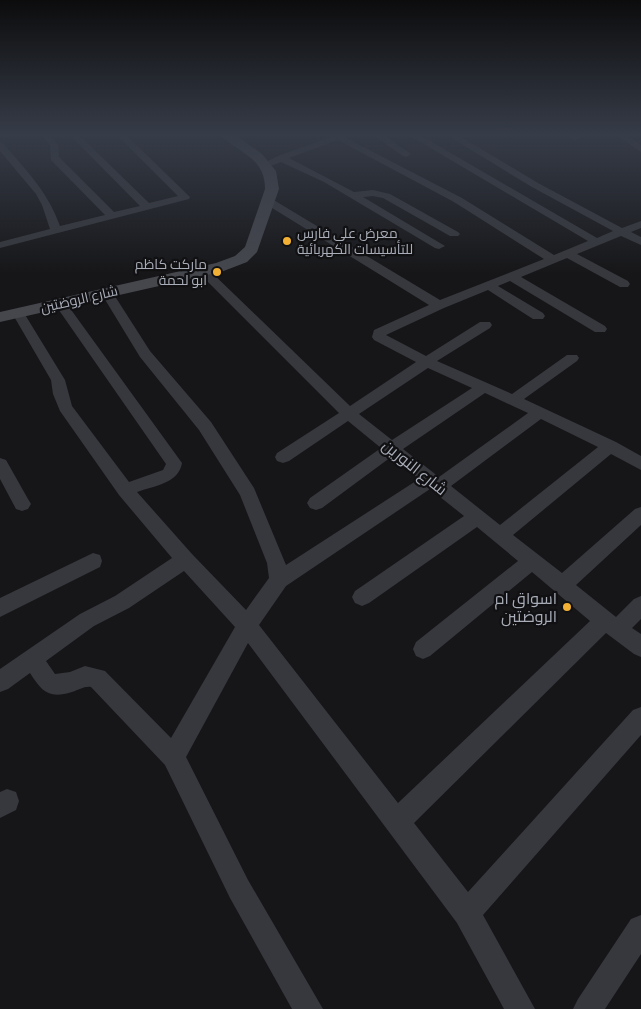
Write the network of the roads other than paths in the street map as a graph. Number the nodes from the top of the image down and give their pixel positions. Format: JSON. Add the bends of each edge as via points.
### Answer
{"nodes":[{"id":1,"x":29,"y":181,"type":"edge"},
{"id":2,"x":77,"y":181,"type":"edge"},
{"id":3,"x":121,"y":181,"type":"edge"},
{"id":4,"x":169,"y":181,"type":"edge"},
{"id":5,"x":273,"y":181,"type":"edge"},
{"id":6,"x":326,"y":181,"type":"edge"},
{"id":7,"x":424,"y":181,"type":"edge"},
{"id":8,"x":492,"y":181,"type":"edge"},
{"id":9,"x":528,"y":181,"type":"edge"},
{"id":10,"x":352,"y":195,"type":"junction"},
{"id":11,"x":268,"y":201,"type":"junction"},
{"id":12,"x":147,"y":207,"type":"junction"},
{"id":13,"x":113,"y":217,"type":"junction"},
{"id":14,"x":641,"y":224,"type":"edge"},
{"id":15,"x":56,"y":230,"type":"junction"},
{"id":16,"x":622,"y":232,"type":"junction"},
{"id":17,"x":454,"y":234,"type":"dead end"},
{"id":18,"x":596,"y":242,"type":"junction"},
{"id":19,"x":641,"y":242,"type":"edge"},
{"id":20,"x":0,"y":245,"type":"edge"},
{"id":21,"x":438,"y":246,"type":"dead end"},
{"id":22,"x":233,"y":247,"type":"dead end"},
{"id":23,"x":567,"y":253,"type":"junction"},
{"id":24,"x":553,"y":259,"type":"junction"},
{"id":25,"x":204,"y":271,"type":"junction"},
{"id":26,"x":510,"y":276,"type":"junction"},
{"id":27,"x":624,"y":284,"type":"dead end"},
{"id":28,"x":489,"y":285,"type":"junction"},
{"id":29,"x":107,"y":292,"type":"junction"},
{"id":30,"x":60,"y":303,"type":"junction"},
{"id":31,"x":0,"y":304,"type":"edge"},
{"id":32,"x":440,"y":305,"type":"junction"},
{"id":33,"x":18,"y":312,"type":"junction"},
{"id":34,"x":0,"y":316,"type":"edge"},
{"id":35,"x":538,"y":316,"type":"dead end"},
{"id":36,"x":485,"y":325,"type":"dead end"},
{"id":37,"x":600,"y":329,"type":"dead end"},
{"id":38,"x":572,"y":358,"type":"dead end"},
{"id":39,"x":425,"y":362,"type":"junction"},
{"id":40,"x":484,"y":387,"type":"junction"},
{"id":41,"x":513,"y":400,"type":"junction"},
{"id":42,"x":539,"y":413,"type":"junction"},
{"id":43,"x":349,"y":414,"type":"junction"},
{"id":44,"x":610,"y":446,"type":"junction"},
{"id":45,"x":392,"y":448,"type":"junction"},
{"id":46,"x":283,"y":457,"type":"dead end"},
{"id":47,"x":0,"y":464,"type":"edge"},
{"id":48,"x":641,"y":464,"type":"edge"},
{"id":49,"x":435,"y":483,"type":"junction"},
{"id":50,"x":125,"y":490,"type":"junction"},
{"id":51,"x":316,"y":503,"type":"dead end"},
{"id":52,"x":22,"y":504,"type":"dead end"},
{"id":53,"x":641,"y":514,"type":"edge"},
{"id":54,"x":477,"y":517,"type":"junction"},
{"id":55,"x":500,"y":535,"type":"junction"},
{"id":56,"x":185,"y":560,"type":"junction"},
{"id":57,"x":93,"y":561,"type":"dead end"},
{"id":58,"x":532,"y":561,"type":"junction"},
{"id":59,"x":279,"y":580,"type":"junction"},
{"id":60,"x":562,"y":585,"type":"junction"},
{"id":61,"x":362,"y":597,"type":"dead end"},
{"id":62,"x":641,"y":605,"type":"edge"},
{"id":63,"x":0,"y":608,"type":"edge"},
{"id":64,"x":247,"y":625,"type":"junction"},
{"id":65,"x":611,"y":625,"type":"junction"},
{"id":66,"x":641,"y":647,"type":"edge"},
{"id":67,"x":423,"y":649,"type":"dead end"},
{"id":68,"x":33,"y":660,"type":"junction"},
{"id":69,"x":0,"y":682,"type":"edge"},
{"id":70,"x":641,"y":718,"type":"edge"},
{"id":71,"x":173,"y":757,"type":"junction"},
{"id":72,"x":397,"y":822,"type":"junction"},
{"id":73,"x":467,"y":913,"type":"junction"},
{"id":74,"x":641,"y":929,"type":"edge"},
{"id":75,"x":308,"y":1009,"type":"edge"},
{"id":76,"x":520,"y":1009,"type":"edge"},
{"id":77,"x":588,"y":1009,"type":"edge"}],
"edges":[{"from":1,"to":15,"type":"street","via":[[47,205]]},
{"from":2,"to":13,"type":"street"},
{"from":3,"to":12,"type":"street"},
{"from":4,"to":12,"type":"street","via":[[185,197]]},
{"from":5,"to":11,"type":"main road","name":"شارع الروضتين"},
{"from":6,"to":10,"type":"street"},
{"from":7,"to":24,"type":"street"},
{"from":8,"to":18,"type":"street"},
{"from":9,"to":16,"type":"street"},
{"from":10,"to":17,"type":"street","via":[[373,193],[386,196]]},
{"from":10,"to":21,"type":"street"},
{"from":11,"to":25,"type":"main road","name":"شارع الروضتين","via":[[252,248],[246,256]]},
{"from":11,"to":32,"type":"street"},
{"from":12,"to":13,"type":"street"},
{"from":13,"to":15,"type":"street"},
{"from":14,"to":16,"type":"street"},
{"from":15,"to":20,"type":"street"},
{"from":16,"to":18,"type":"street"},
{"from":16,"to":19,"type":"street"},
{"from":18,"to":23,"type":"street"},
{"from":22,"to":31,"type":"main road","name":"شارع الروضتين","via":[[211,258]]},
{"from":23,"to":24,"type":"street"},
{"from":23,"to":27,"type":"street"},
{"from":24,"to":26,"type":"street"},
{"from":25,"to":29,"type":"main road","name":"شارع الروضتين"},
{"from":25,"to":43,"type":"street","name":"شارع النورين"},
{"from":26,"to":28,"type":"street"},
{"from":26,"to":37,"type":"street"},
{"from":28,"to":32,"type":"street"},
{"from":28,"to":35,"type":"street"},
{"from":29,"to":30,"type":"main road","name":"شارع الروضتين"},
{"from":29,"to":59,"type":"street","via":[[145,354],[205,426],[248,493],[276,563]]},
{"from":30,"to":33,"type":"main road","name":"شارع الروضتين"},
{"from":30,"to":50,"type":"street","via":[[174,463],[169,474]]},
{"from":32,"to":39,"type":"street","via":[[379,333],[379,337]]},
{"from":33,"to":34,"type":"main road","name":"شارع الروضتين"},
{"from":33,"to":50,"type":"street","via":[[58,380],[65,406]]},
{"from":36,"to":39,"type":"street"},
{"from":38,"to":41,"type":"street"},
{"from":39,"to":40,"type":"street"},
{"from":39,"to":43,"type":"street"},
{"from":40,"to":41,"type":"street"},
{"from":40,"to":45,"type":"street"},
{"from":41,"to":42,"type":"street"},
{"from":42,"to":44,"type":"street"},
{"from":42,"to":49,"type":"street"},
{"from":43,"to":45,"type":"street","name":"شارع النورين"},
{"from":43,"to":46,"type":"street"},
{"from":44,"to":48,"type":"street"},
{"from":44,"to":55,"type":"street"},
{"from":45,"to":49,"type":"street","name":"شارع النورين"},
{"from":45,"to":51,"type":"street"},
{"from":47,"to":52,"type":"street"},
{"from":49,"to":54,"type":"street","name":"شارع النورين"},
{"from":49,"to":59,"type":"street"},
{"from":50,"to":56,"type":"street"},
{"from":53,"to":60,"type":"street"},
{"from":54,"to":55,"type":"street","name":"شارع النورين"},
{"from":54,"to":61,"type":"street"},
{"from":55,"to":58,"type":"street","name":"شارع النورين"},
{"from":56,"to":64,"type":"street"},
{"from":56,"to":68,"type":"street","via":[[122,602],[87,620]]},
{"from":57,"to":63,"type":"street"},
{"from":58,"to":60,"type":"street","name":"شارع النورين"},
{"from":58,"to":67,"type":"street"},
{"from":59,"to":64,"type":"street"},
{"from":60,"to":65,"type":"street","name":"شارع النورين"},
{"from":62,"to":65,"type":"street"},
{"from":64,"to":71,"type":"street"},
{"from":64,"to":72,"type":"street"},
{"from":65,"to":66,"type":"street","name":"شارع النورين"},
{"from":65,"to":72,"type":"street"},
{"from":68,"to":69,"type":"street"},
{"from":68,"to":71,"type":"street","via":[[48,682],[54,685],[85,676],[97,678]]},
{"from":70,"to":73,"type":"street"},
{"from":71,"to":75,"type":"street","via":[[239,889]]},
{"from":72,"to":73,"type":"street"},
{"from":73,"to":76,"type":"street"},
{"from":74,"to":77,"type":"street"}]}
